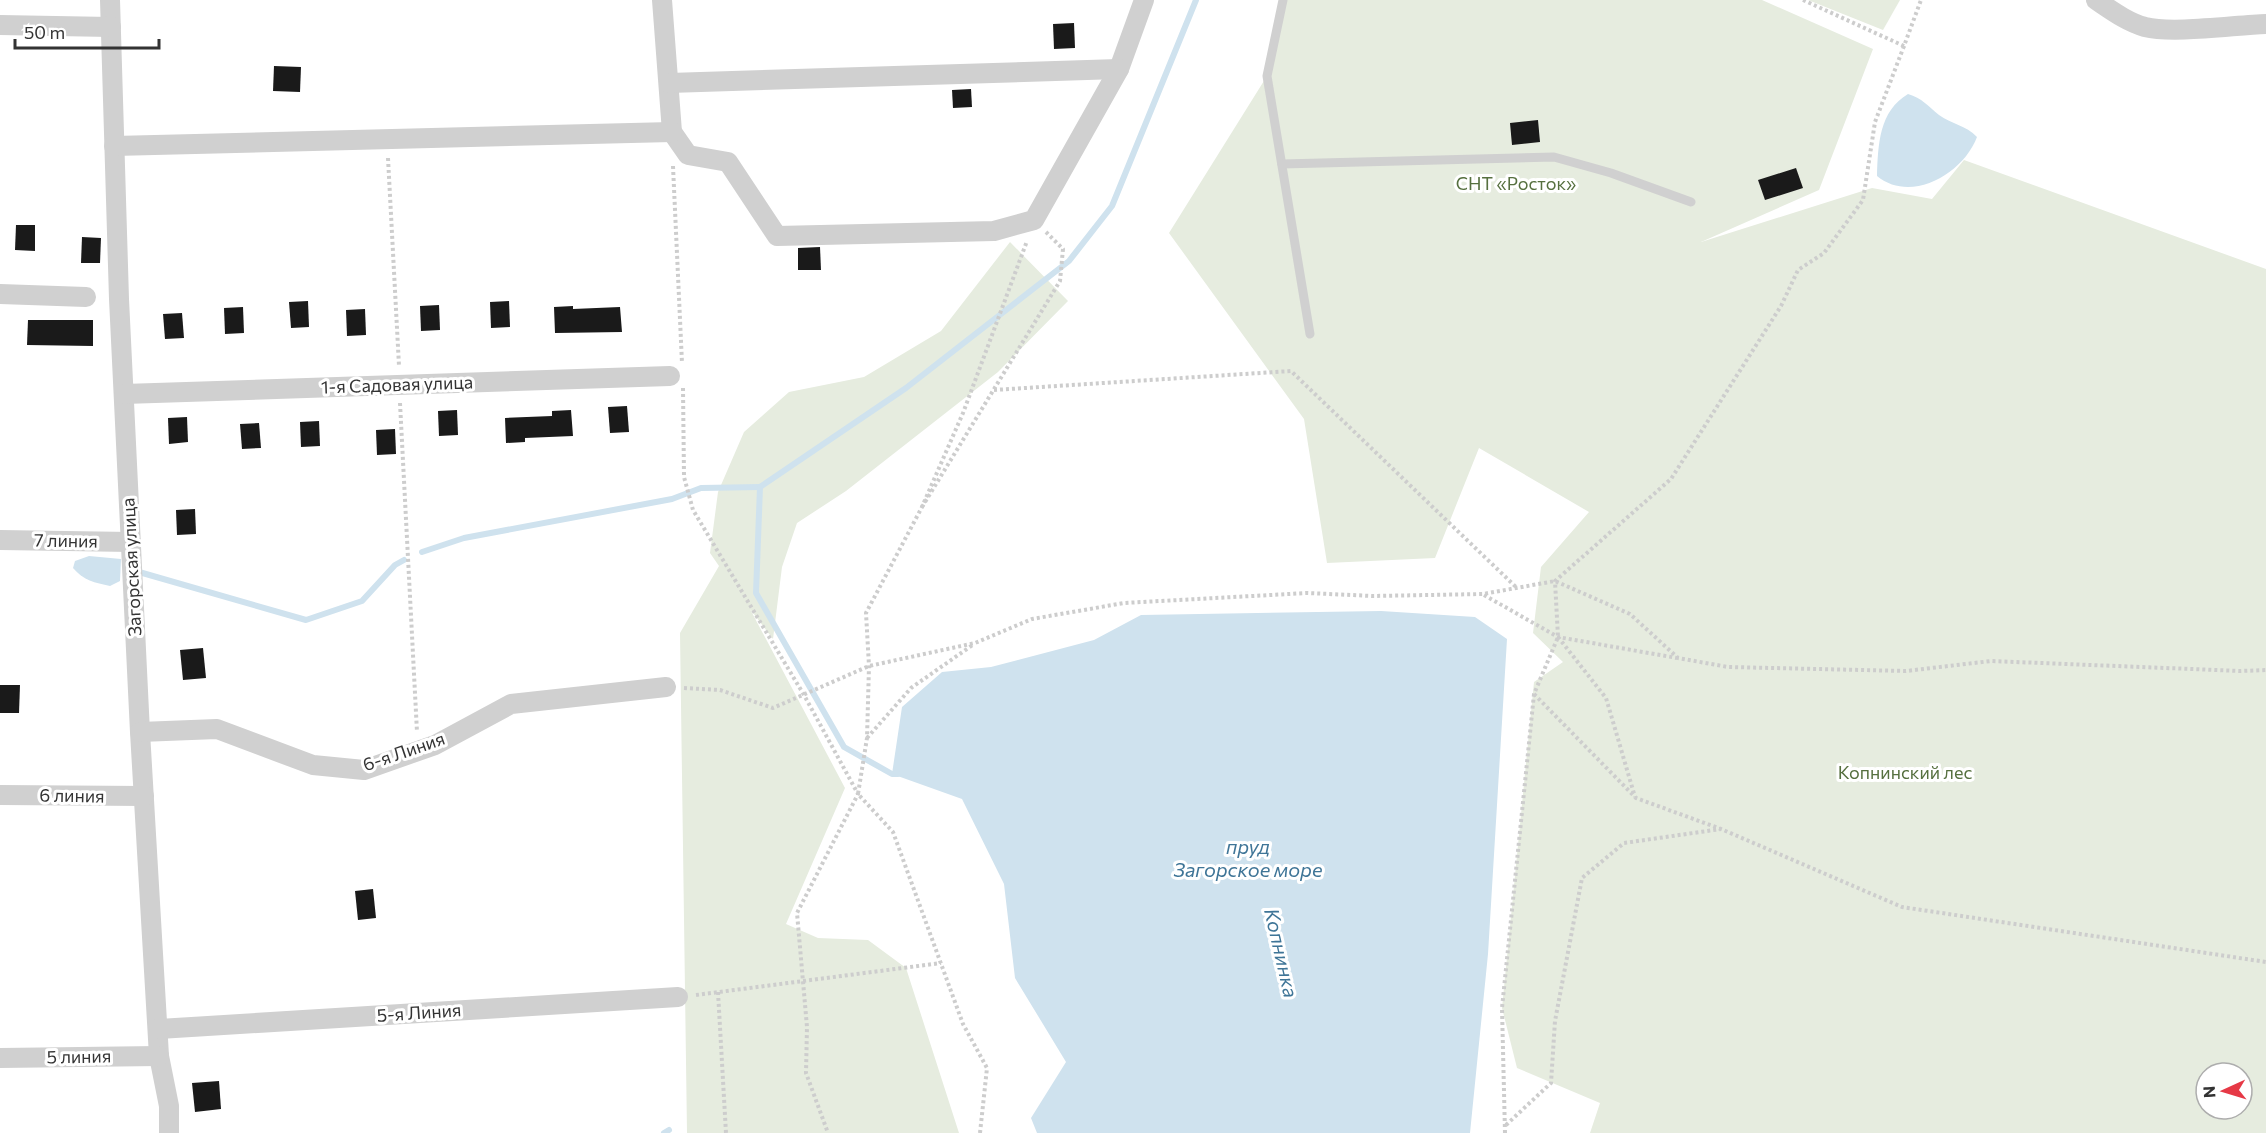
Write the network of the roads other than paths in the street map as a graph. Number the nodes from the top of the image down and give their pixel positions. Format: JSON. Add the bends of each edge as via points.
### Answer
{"nodes":[{"id":1,"x":110,"y":0,"type":"edge"},
{"id":2,"x":662,"y":0,"type":"edge"},
{"id":3,"x":1144,"y":0,"type":"edge"},
{"id":4,"x":1283,"y":0,"type":"edge"},
{"id":5,"x":2096,"y":0,"type":"edge"},
{"id":6,"x":2266,"y":24,"type":"edge"},
{"id":7,"x":0,"y":25,"type":"edge"},
{"id":8,"x":111,"y":27,"type":"junction"},
{"id":9,"x":1119,"y":69,"type":"junction"},
{"id":10,"x":669,"y":83,"type":"junction"},
{"id":11,"x":672,"y":132,"type":"junction"},
{"id":12,"x":114,"y":146,"type":"junction"},
{"id":13,"x":1282,"y":164,"type":"junction"},
{"id":14,"x":1691,"y":202,"type":"dead end"},
{"id":15,"x":0,"y":294,"type":"edge"},
{"id":16,"x":86,"y":297,"type":"dead end"},
{"id":17,"x":1310,"y":334,"type":"dead end"},
{"id":18,"x":678,"y":372,"type":"road end"},
{"id":19,"x":124,"y":394,"type":"junction"},
{"id":20,"x":0,"y":540,"type":"edge"},
{"id":21,"x":132,"y":542,"type":"junction"},
{"id":22,"x":666,"y":687,"type":"road end"},
{"id":23,"x":140,"y":732,"type":"junction"},
{"id":24,"x":0,"y":795,"type":"edge"},
{"id":25,"x":144,"y":796,"type":"junction"},
{"id":26,"x":678,"y":997,"type":"road end"},
{"id":27,"x":159,"y":1029,"type":"junction"},
{"id":28,"x":159,"y":1056,"type":"junction"},
{"id":29,"x":0,"y":1058,"type":"edge"},
{"id":30,"x":169,"y":1133,"type":"edge"}],
"edges":[{"from":1,"to":8,"type":"street","name":"Загорская улица"},
{"from":2,"to":10,"type":"street"},
{"from":3,"to":9,"type":"street"},
{"from":4,"to":13,"type":"lane","via":[[1267,76]]},
{"from":5,"to":6,"type":"street","via":[[2145,27]]},
{"from":7,"to":8,"type":"street"},
{"from":8,"to":12,"type":"street","name":"Загорская улица"},
{"from":9,"to":10,"type":"street"},
{"from":9,"to":11,"type":"street","via":[[1034,220],[994,231],[777,236],[728,162],[688,156]]},
{"from":10,"to":11,"type":"street"},
{"from":11,"to":12,"type":"street"},
{"from":12,"to":19,"type":"street","name":"Загорская улица"},
{"from":13,"to":14,"type":"lane","via":[[1554,157]]},
{"from":13,"to":17,"type":"lane"},
{"from":15,"to":16,"type":"street"},
{"from":18,"to":19,"type":"street","name":"1-я Садовая улица"},
{"from":19,"to":21,"type":"street","name":"Загорская улица"},
{"from":20,"to":21,"type":"street","name":"7 линия"},
{"from":21,"to":23,"type":"street","name":"Загорская улица"},
{"from":22,"to":23,"type":"street","name":"6-я Линия","via":[[511,704],[435,745],[364,770],[313,765],[217,729]]},
{"from":23,"to":25,"type":"street","name":"Загорская улица"},
{"from":24,"to":25,"type":"street","name":"6 линия"},
{"from":25,"to":27,"type":"street","name":"Загорская улица"},
{"from":26,"to":27,"type":"street","name":"5-я Линия"},
{"from":27,"to":28,"type":"street","name":"Загорская улица"},
{"from":28,"to":29,"type":"street","name":"5 линия"},
{"from":28,"to":30,"type":"street","name":"Загорская улица","via":[[169,1106]]}]}
